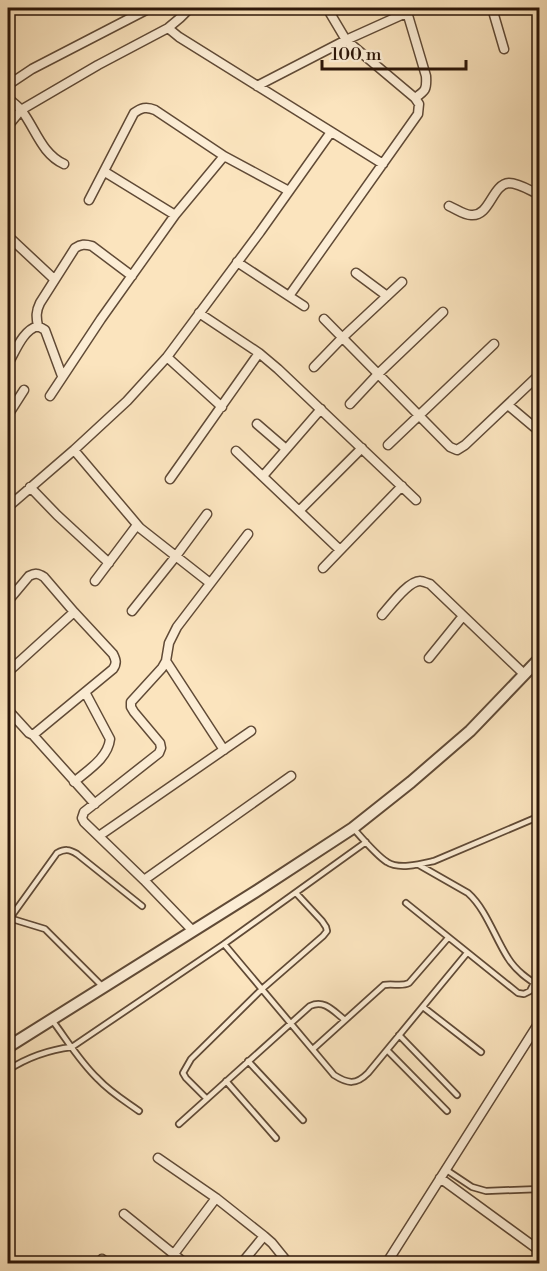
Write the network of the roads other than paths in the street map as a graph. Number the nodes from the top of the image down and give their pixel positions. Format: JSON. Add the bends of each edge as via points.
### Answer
{"nodes":[{"id":1,"x":150,"y":8,"type":"edge"},
{"id":2,"x":190,"y":8,"type":"edge"},
{"id":3,"x":327,"y":8,"type":"edge"},
{"id":4,"x":417,"y":8,"type":"edge"},
{"id":5,"x":492,"y":8,"type":"edge"},
{"id":6,"x":407,"y":12,"type":"junction"},
{"id":7,"x":168,"y":28,"type":"junction"},
{"id":8,"x":346,"y":40,"type":"junction"},
{"id":9,"x":504,"y":50,"type":"dead end"},
{"id":10,"x":8,"y":85,"type":"edge"},
{"id":11,"x":257,"y":86,"type":"junction"},
{"id":12,"x":8,"y":98,"type":"edge"},
{"id":13,"x":415,"y":98,"type":"junction"},
{"id":14,"x":21,"y":110,"type":"junction"},
{"id":15,"x":8,"y":126,"type":"edge"},
{"id":16,"x":331,"y":132,"type":"junction"},
{"id":17,"x":224,"y":156,"type":"junction"},
{"id":18,"x":64,"y":164,"type":"dead end"},
{"id":19,"x":383,"y":164,"type":"junction"},
{"id":20,"x":105,"y":172,"type":"junction"},
{"id":21,"x":289,"y":191,"type":"junction"},
{"id":22,"x":540,"y":195,"type":"edge"},
{"id":23,"x":89,"y":200,"type":"dead end"},
{"id":24,"x":449,"y":206,"type":"dead end"},
{"id":25,"x":175,"y":215,"type":"junction"},
{"id":26,"x":8,"y":236,"type":"edge"},
{"id":27,"x":237,"y":262,"type":"junction"},
{"id":28,"x":356,"y":273,"type":"dead end"},
{"id":29,"x":132,"y":276,"type":"junction"},
{"id":30,"x":54,"y":279,"type":"junction"},
{"id":31,"x":402,"y":282,"type":"dead end"},
{"id":32,"x":289,"y":296,"type":"junction"},
{"id":33,"x":387,"y":296,"type":"junction"},
{"id":34,"x":304,"y":306,"type":"dead end"},
{"id":35,"x":442,"y":312,"type":"dead end"},
{"id":36,"x":199,"y":313,"type":"junction"},
{"id":37,"x":324,"y":319,"type":"dead end"},
{"id":38,"x":38,"y":326,"type":"junction"},
{"id":39,"x":342,"y":338,"type":"junction"},
{"id":40,"x":494,"y":344,"type":"dead end"},
{"id":41,"x":259,"y":353,"type":"junction"},
{"id":42,"x":167,"y":357,"type":"junction"},
{"id":43,"x":8,"y":364,"type":"edge"},
{"id":44,"x":314,"y":367,"type":"dead end"},
{"id":45,"x":378,"y":374,"type":"junction"},
{"id":46,"x":540,"y":374,"type":"edge"},
{"id":47,"x":62,"y":376,"type":"junction"},
{"id":48,"x":24,"y":390,"type":"dead end"},
{"id":49,"x":50,"y":396,"type":"dead end"},
{"id":50,"x":350,"y":404,"type":"dead end"},
{"id":51,"x":508,"y":405,"type":"junction"},
{"id":52,"x":222,"y":407,"type":"junction"},
{"id":53,"x":321,"y":409,"type":"junction"},
{"id":54,"x":418,"y":415,"type":"junction"},
{"id":55,"x":8,"y":416,"type":"edge"},
{"id":56,"x":257,"y":424,"type":"dead end"},
{"id":57,"x":540,"y":432,"type":"edge"},
{"id":58,"x":388,"y":445,"type":"dead end"},
{"id":59,"x":362,"y":448,"type":"junction"},
{"id":60,"x":74,"y":450,"type":"junction"},
{"id":61,"x":286,"y":450,"type":"junction"},
{"id":62,"x":236,"y":451,"type":"dead end"},
{"id":63,"x":263,"y":477,"type":"junction"},
{"id":64,"x":171,"y":479,"type":"dead end"},
{"id":65,"x":402,"y":486,"type":"junction"},
{"id":66,"x":30,"y":487,"type":"junction"},
{"id":67,"x":416,"y":500,"type":"dead end"},
{"id":68,"x":8,"y":503,"type":"edge"},
{"id":69,"x":299,"y":511,"type":"junction"},
{"id":70,"x":207,"y":514,"type":"dead end"},
{"id":71,"x":136,"y":525,"type":"junction"},
{"id":72,"x":248,"y":534,"type":"dead end"},
{"id":73,"x":340,"y":550,"type":"junction"},
{"id":74,"x":176,"y":556,"type":"junction"},
{"id":75,"x":109,"y":562,"type":"junction"},
{"id":76,"x":322,"y":568,"type":"dead end"},
{"id":77,"x":96,"y":581,"type":"dead end"},
{"id":78,"x":210,"y":583,"type":"junction"},
{"id":79,"x":8,"y":601,"type":"edge"},
{"id":80,"x":132,"y":611,"type":"dead end"},
{"id":81,"x":74,"y":612,"type":"junction"},
{"id":82,"x":382,"y":615,"type":"dead end"},
{"id":83,"x":463,"y":616,"type":"junction"},
{"id":84,"x":429,"y":658,"type":"dead end"},
{"id":85,"x":540,"y":658,"type":"edge"},
{"id":86,"x":166,"y":662,"type":"junction"},
{"id":87,"x":8,"y":672,"type":"edge"},
{"id":88,"x":524,"y":674,"type":"junction"},
{"id":89,"x":85,"y":692,"type":"junction"},
{"id":90,"x":8,"y":710,"type":"edge"},
{"id":91,"x":252,"y":731,"type":"dead end"},
{"id":92,"x":33,"y":735,"type":"junction"},
{"id":93,"x":224,"y":750,"type":"junction"},
{"id":94,"x":291,"y":776,"type":"dead end"},
{"id":95,"x":74,"y":782,"type":"junction"},
{"id":96,"x":95,"y":804,"type":"junction"},
{"id":97,"x":540,"y":816,"type":"edge"},
{"id":98,"x":353,"y":828,"type":"junction"},
{"id":99,"x":99,"y":836,"type":"junction"},
{"id":100,"x":366,"y":842,"type":"junction"},
{"id":101,"x":419,"y":865,"type":"junction"},
{"id":102,"x":144,"y":880,"type":"junction"},
{"id":103,"x":296,"y":893,"type":"junction"},
{"id":104,"x":406,"y":903,"type":"dead end"},
{"id":105,"x":142,"y":906,"type":"dead end"},
{"id":106,"x":8,"y":919,"type":"edge"},
{"id":107,"x":193,"y":931,"type":"junction"},
{"id":108,"x":448,"y":938,"type":"junction"},
{"id":109,"x":224,"y":944,"type":"junction"},
{"id":110,"x":467,"y":953,"type":"junction"},
{"id":111,"x":534,"y":983,"type":"junction"},
{"id":112,"x":103,"y":987,"type":"junction"},
{"id":113,"x":540,"y":987,"type":"edge"},
{"id":114,"x":262,"y":989,"type":"junction"},
{"id":115,"x":423,"y":1007,"type":"junction"},
{"id":116,"x":52,"y":1020,"type":"junction"},
{"id":117,"x":345,"y":1020,"type":"junction"},
{"id":118,"x":290,"y":1023,"type":"junction"},
{"id":119,"x":538,"y":1025,"type":"edge"},
{"id":120,"x":399,"y":1035,"type":"junction"},
{"id":121,"x":8,"y":1047,"type":"edge"},
{"id":122,"x":72,"y":1047,"type":"junction"},
{"id":123,"x":313,"y":1049,"type":"junction"},
{"id":124,"x":387,"y":1050,"type":"junction"},
{"id":125,"x":480,"y":1052,"type":"dead end"},
{"id":126,"x":248,"y":1061,"type":"junction"},
{"id":127,"x":8,"y":1070,"type":"edge"},
{"id":128,"x":226,"y":1081,"type":"junction"},
{"id":129,"x":457,"y":1095,"type":"dead end"},
{"id":130,"x":207,"y":1099,"type":"junction"},
{"id":131,"x":139,"y":1111,"type":"dead end"},
{"id":132,"x":447,"y":1111,"type":"dead end"},
{"id":133,"x":303,"y":1120,"type":"dead end"},
{"id":134,"x":179,"y":1124,"type":"dead end"},
{"id":135,"x":276,"y":1138,"type":"dead end"},
{"id":136,"x":158,"y":1158,"type":"dead end"},
{"id":137,"x":445,"y":1169,"type":"junction"},
{"id":138,"x":440,"y":1178,"type":"junction"},
{"id":139,"x":540,"y":1189,"type":"edge"},
{"id":140,"x":216,"y":1198,"type":"junction"},
{"id":141,"x":124,"y":1214,"type":"dead end"},
{"id":142,"x":264,"y":1236,"type":"junction"},
{"id":143,"x":540,"y":1251,"type":"edge"},
{"id":144,"x":174,"y":1254,"type":"junction"},
{"id":145,"x":186,"y":1263,"type":"edge"},
{"id":146,"x":241,"y":1263,"type":"edge"},
{"id":147,"x":289,"y":1263,"type":"edge"},
{"id":148,"x":386,"y":1263,"type":"edge"}],
"edges":[{"from":1,"to":10,"type":"street"},
{"from":2,"to":7,"type":"street"},
{"from":3,"to":8,"type":"street"},
{"from":4,"to":6,"type":"street"},
{"from":5,"to":9,"type":"street"},
{"from":6,"to":8,"type":"street"},
{"from":6,"to":13,"type":"street","via":[[427,85]]},
{"from":7,"to":11,"type":"street"},
{"from":7,"to":14,"type":"street"},
{"from":8,"to":11,"type":"street"},
{"from":8,"to":13,"type":"street"},
{"from":11,"to":16,"type":"street"},
{"from":12,"to":14,"type":"street"},
{"from":13,"to":19,"type":"street","via":[[418,114]]},
{"from":14,"to":15,"type":"street"},
{"from":14,"to":18,"type":"street","via":[[49,154]]},
{"from":16,"to":19,"type":"street"},
{"from":16,"to":21,"type":"street"},
{"from":17,"to":20,"type":"street","via":[[148,107],[134,113]]},
{"from":17,"to":21,"type":"street"},
{"from":17,"to":25,"type":"street"},
{"from":19,"to":32,"type":"street"},
{"from":20,"to":23,"type":"street"},
{"from":20,"to":25,"type":"street"},
{"from":21,"to":27,"type":"street"},
{"from":22,"to":24,"type":"street","via":[[505,183],[476,215]]},
{"from":25,"to":29,"type":"street"},
{"from":26,"to":30,"type":"street"},
{"from":27,"to":32,"type":"street"},
{"from":27,"to":36,"type":"street"},
{"from":28,"to":33,"type":"street"},
{"from":29,"to":30,"type":"street","via":[[92,246],[80,244]]},
{"from":29,"to":47,"type":"street"},
{"from":30,"to":38,"type":"street","via":[[37,311]]},
{"from":31,"to":33,"type":"street"},
{"from":32,"to":34,"type":"street"},
{"from":33,"to":39,"type":"street"},
{"from":35,"to":45,"type":"street"},
{"from":36,"to":41,"type":"street"},
{"from":36,"to":42,"type":"street"},
{"from":37,"to":39,"type":"street"},
{"from":38,"to":43,"type":"street","via":[[24,336]]},
{"from":38,"to":47,"type":"street","via":[[45,330]]},
{"from":39,"to":44,"type":"street"},
{"from":39,"to":45,"type":"street"},
{"from":40,"to":54,"type":"street"},
{"from":41,"to":52,"type":"street"},
{"from":41,"to":53,"type":"street"},
{"from":42,"to":52,"type":"street"},
{"from":42,"to":60,"type":"street"},
{"from":45,"to":50,"type":"street"},
{"from":45,"to":54,"type":"street"},
{"from":46,"to":51,"type":"street"},
{"from":47,"to":49,"type":"street"},
{"from":48,"to":55,"type":"street"},
{"from":51,"to":54,"type":"street","via":[[457,450]]},
{"from":51,"to":57,"type":"street"},
{"from":52,"to":64,"type":"street"},
{"from":53,"to":59,"type":"street"},
{"from":53,"to":61,"type":"street"},
{"from":54,"to":58,"type":"street"},
{"from":56,"to":61,"type":"street"},
{"from":59,"to":65,"type":"street"},
{"from":59,"to":69,"type":"street"},
{"from":60,"to":66,"type":"street"},
{"from":60,"to":71,"type":"street"},
{"from":61,"to":63,"type":"street"},
{"from":62,"to":63,"type":"street"},
{"from":63,"to":69,"type":"street"},
{"from":65,"to":67,"type":"street"},
{"from":65,"to":73,"type":"street"},
{"from":66,"to":68,"type":"street"},
{"from":66,"to":75,"type":"street"},
{"from":69,"to":73,"type":"street"},
{"from":70,"to":74,"type":"street"},
{"from":71,"to":74,"type":"street"},
{"from":71,"to":75,"type":"street"},
{"from":72,"to":78,"type":"street"},
{"from":73,"to":76,"type":"street"},
{"from":74,"to":78,"type":"street"},
{"from":74,"to":80,"type":"street"},
{"from":75,"to":77,"type":"street"},
{"from":78,"to":86,"type":"street","via":[[172,635]]},
{"from":79,"to":81,"type":"street","via":[[29,576],[39,574]]},
{"from":81,"to":87,"type":"street"},
{"from":81,"to":89,"type":"street","via":[[116,660],[113,669]]},
{"from":82,"to":83,"type":"street","via":[[405,589],[421,581],[430,584]]},
{"from":83,"to":84,"type":"street"},
{"from":83,"to":88,"type":"street"},
{"from":85,"to":88,"type":"street"},
{"from":86,"to":93,"type":"street"},
{"from":86,"to":96,"type":"street","via":[[131,702],[134,712],[160,744],[159,753]]},
{"from":88,"to":98,"type":"street","via":[[470,731]]},
{"from":89,"to":92,"type":"street"},
{"from":89,"to":95,"type":"street","via":[[110,746]]},
{"from":90,"to":92,"type":"street"},
{"from":91,"to":93,"type":"street"},
{"from":92,"to":95,"type":"street"},
{"from":93,"to":99,"type":"street"},
{"from":94,"to":102,"type":"street"},
{"from":95,"to":96,"type":"street"},
{"from":96,"to":99,"type":"street","via":[[82,818]]},
{"from":97,"to":101,"type":"lane"},
{"from":98,"to":100,"type":"lane"},
{"from":98,"to":107,"type":"street"},
{"from":99,"to":102,"type":"street"},
{"from":100,"to":101,"type":"lane","via":[[387,862]]},
{"from":100,"to":103,"type":"lane"},
{"from":101,"to":111,"type":"lane","via":[[476,900],[513,966]]},
{"from":102,"to":107,"type":"street"},
{"from":103,"to":109,"type":"lane"},
{"from":103,"to":114,"type":"lane","via":[[327,931]]},
{"from":104,"to":108,"type":"lane"},
{"from":105,"to":106,"type":"lane","via":[[77,854],[64,849]]},
{"from":106,"to":112,"type":"lane","via":[[45,929]]},
{"from":107,"to":112,"type":"street"},
{"from":108,"to":110,"type":"lane"},
{"from":108,"to":117,"type":"lane","via":[[409,983],[384,985]]},
{"from":109,"to":114,"type":"lane"},
{"from":109,"to":122,"type":"lane"},
{"from":110,"to":111,"type":"lane","via":[[518,993],[530,991]]},
{"from":110,"to":115,"type":"lane"},
{"from":111,"to":113,"type":"lane"},
{"from":112,"to":116,"type":"street"},
{"from":114,"to":118,"type":"lane"},
{"from":114,"to":130,"type":"lane","via":[[186,1066],[186,1078]]},
{"from":115,"to":120,"type":"lane"},
{"from":115,"to":125,"type":"lane"},
{"from":116,"to":121,"type":"street"},
{"from":116,"to":122,"type":"lane"},
{"from":117,"to":118,"type":"lane","via":[[317,1003]]},
{"from":117,"to":123,"type":"lane"},
{"from":118,"to":123,"type":"lane"},
{"from":118,"to":126,"type":"lane"},
{"from":119,"to":137,"type":"street"},
{"from":120,"to":124,"type":"lane"},
{"from":120,"to":129,"type":"lane"},
{"from":122,"to":127,"type":"lane","via":[[40,1053]]},
{"from":122,"to":131,"type":"lane","via":[[98,1080]]},
{"from":123,"to":124,"type":"lane","via":[[334,1075],[351,1082],[361,1080]]},
{"from":124,"to":132,"type":"lane"},
{"from":126,"to":128,"type":"lane"},
{"from":126,"to":133,"type":"lane"},
{"from":128,"to":130,"type":"lane"},
{"from":128,"to":135,"type":"lane"},
{"from":130,"to":134,"type":"lane"},
{"from":136,"to":140,"type":"street"},
{"from":137,"to":138,"type":"street"},
{"from":137,"to":139,"type":"lane","via":[[486,1191]]},
{"from":138,"to":143,"type":"street"},
{"from":138,"to":148,"type":"street"},
{"from":140,"to":142,"type":"street"},
{"from":140,"to":144,"type":"street"},
{"from":141,"to":144,"type":"street"},
{"from":142,"to":146,"type":"street"},
{"from":142,"to":147,"type":"street"},
{"from":144,"to":145,"type":"street"}]}
